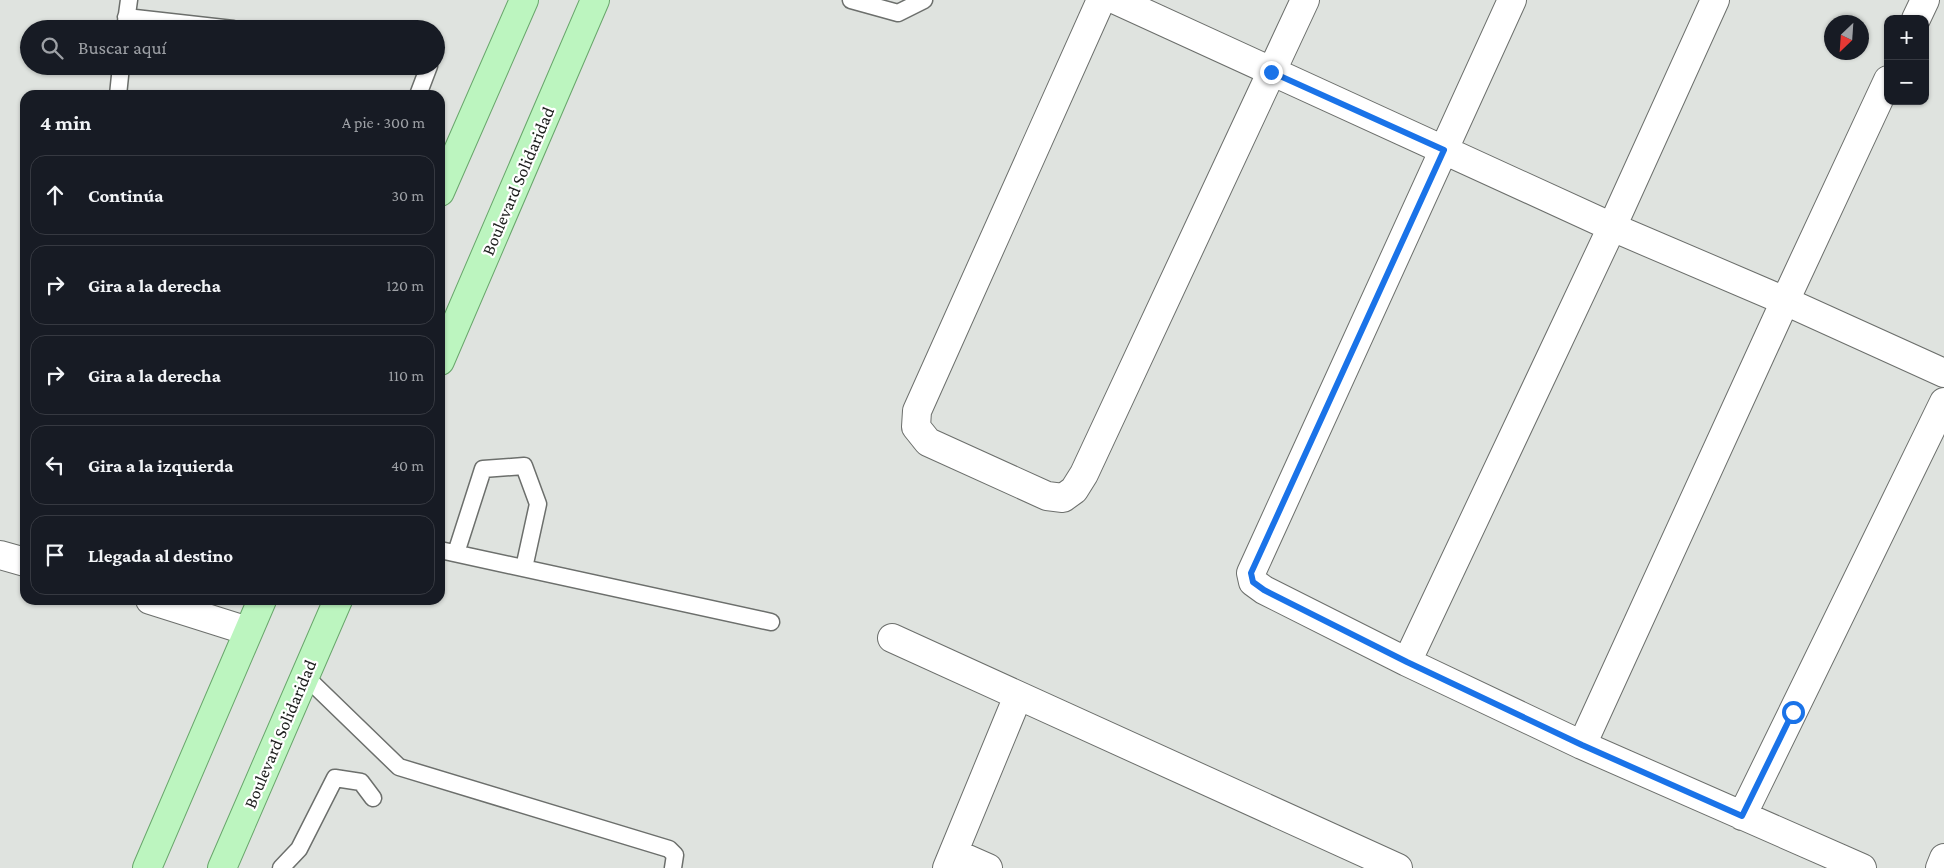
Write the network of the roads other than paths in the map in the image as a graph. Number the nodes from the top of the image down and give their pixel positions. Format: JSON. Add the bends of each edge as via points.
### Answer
{"nodes":[{"id":1,"x":129,"y":0,"type":"edge"},
{"id":2,"x":524,"y":0,"type":"edge"},
{"id":3,"x":595,"y":0,"type":"edge"},
{"id":4,"x":851,"y":0,"type":"edge"},
{"id":5,"x":924,"y":0,"type":"edge"},
{"id":6,"x":1101,"y":0,"type":"edge"},
{"id":7,"x":1116,"y":0,"type":"edge"},
{"id":8,"x":1305,"y":0,"type":"edge"},
{"id":9,"x":1512,"y":0,"type":"edge"},
{"id":10,"x":1715,"y":0,"type":"edge"},
{"id":11,"x":1925,"y":0,"type":"edge"},
{"id":12,"x":1918,"y":15,"type":"edge"},
{"id":13,"x":126,"y":20,"type":"edge"},
{"id":14,"x":1271,"y":72,"type":"junction"},
{"id":15,"x":120,"y":75,"type":"edge"},
{"id":16,"x":425,"y":75,"type":"edge"},
{"id":17,"x":1884,"y":89,"type":"edge"},
{"id":18,"x":119,"y":90,"type":"edge"},
{"id":19,"x":420,"y":90,"type":"edge"},
{"id":20,"x":1444,"y":150,"type":"junction"},
{"id":21,"x":445,"y":181,"type":"edge"},
{"id":22,"x":1612,"y":227,"type":"junction"},
{"id":23,"x":1785,"y":301,"type":"junction"},
{"id":24,"x":445,"y":349,"type":"edge"},
{"id":25,"x":1944,"y":373,"type":"edge"},
{"id":26,"x":1944,"y":402,"type":"edge"},
{"id":27,"x":448,"y":551,"type":"edge"},
{"id":28,"x":0,"y":555,"type":"edge"},
{"id":29,"x":20,"y":561,"type":"edge"},
{"id":30,"x":524,"y":568,"type":"junction"},
{"id":31,"x":166,"y":605,"type":"edge"},
{"id":32,"x":260,"y":605,"type":"edge"},
{"id":33,"x":336,"y":605,"type":"edge"},
{"id":34,"x":771,"y":622,"type":"dead end"},
{"id":35,"x":248,"y":631,"type":"junction"},
{"id":36,"x":892,"y":638,"type":"dead end"},
{"id":37,"x":1407,"y":662,"type":"junction"},
{"id":38,"x":305,"y":676,"type":"junction"},
{"id":39,"x":1018,"y":696,"type":"junction"},
{"id":40,"x":1582,"y":745,"type":"junction"},
{"id":41,"x":373,"y":798,"type":"dead end"},
{"id":42,"x":1742,"y":816,"type":"junction"},
{"id":43,"x":1944,"y":858,"type":"edge"},
{"id":44,"x":950,"y":860,"type":"edge"},
{"id":45,"x":146,"y":868,"type":"edge"},
{"id":46,"x":222,"y":868,"type":"edge"},
{"id":47,"x":281,"y":868,"type":"edge"},
{"id":48,"x":673,"y":868,"type":"edge"},
{"id":49,"x":988,"y":868,"type":"edge"},
{"id":50,"x":1398,"y":868,"type":"edge"},
{"id":51,"x":1862,"y":868,"type":"edge"},
{"id":52,"x":1940,"y":868,"type":"edge"}],
"edges":[{"from":1,"to":13,"type":"lane"},
{"from":2,"to":21,"type":"main road"},
{"from":3,"to":24,"type":"main road","name":"Boulevard Solidaridad"},
{"from":4,"to":5,"type":"lane","via":[[898,13]]},
{"from":6,"to":14,"type":"street","via":[[917,411],[916,427],[928,442],[1047,496],[1063,498],[1074,490],[1084,474]]},
{"from":7,"to":14,"type":"street"},
{"from":8,"to":14,"type":"street"},
{"from":9,"to":20,"type":"street"},
{"from":10,"to":22,"type":"street"},
{"from":11,"to":12,"type":"street"},
{"from":14,"to":20,"type":"street"},
{"from":15,"to":18,"type":"lane"},
{"from":16,"to":19,"type":"lane"},
{"from":17,"to":23,"type":"street"},
{"from":20,"to":22,"type":"street"},
{"from":20,"to":37,"type":"street","via":[[1251,573],[1253,582],[1264,590]]},
{"from":22,"to":23,"type":"street"},
{"from":22,"to":37,"type":"street"},
{"from":23,"to":25,"type":"street"},
{"from":23,"to":40,"type":"street"},
{"from":26,"to":42,"type":"street"},
{"from":27,"to":30,"type":"lane"},
{"from":27,"to":30,"type":"lane","via":[[484,469],[524,466],[538,504]]},
{"from":28,"to":29,"type":"street"},
{"from":30,"to":34,"type":"lane"},
{"from":31,"to":35,"type":"street"},
{"from":32,"to":35,"type":"main road"},
{"from":33,"to":38,"type":"main road","name":"Boulevard Solidaridad"},
{"from":35,"to":45,"type":"main road"},
{"from":36,"to":39,"type":"street"},
{"from":37,"to":40,"type":"street"},
{"from":38,"to":46,"type":"main road","name":"Boulevard Solidaridad"},
{"from":38,"to":48,"type":"lane","via":[[399,767],[669,848],[675,854]]},
{"from":39,"to":44,"type":"street"},
{"from":39,"to":50,"type":"street"},
{"from":40,"to":42,"type":"street"},
{"from":41,"to":47,"type":"lane","via":[[361,782],[335,778],[299,849]]},
{"from":42,"to":51,"type":"street"},
{"from":43,"to":52,"type":"street"},
{"from":44,"to":49,"type":"street"}]}
